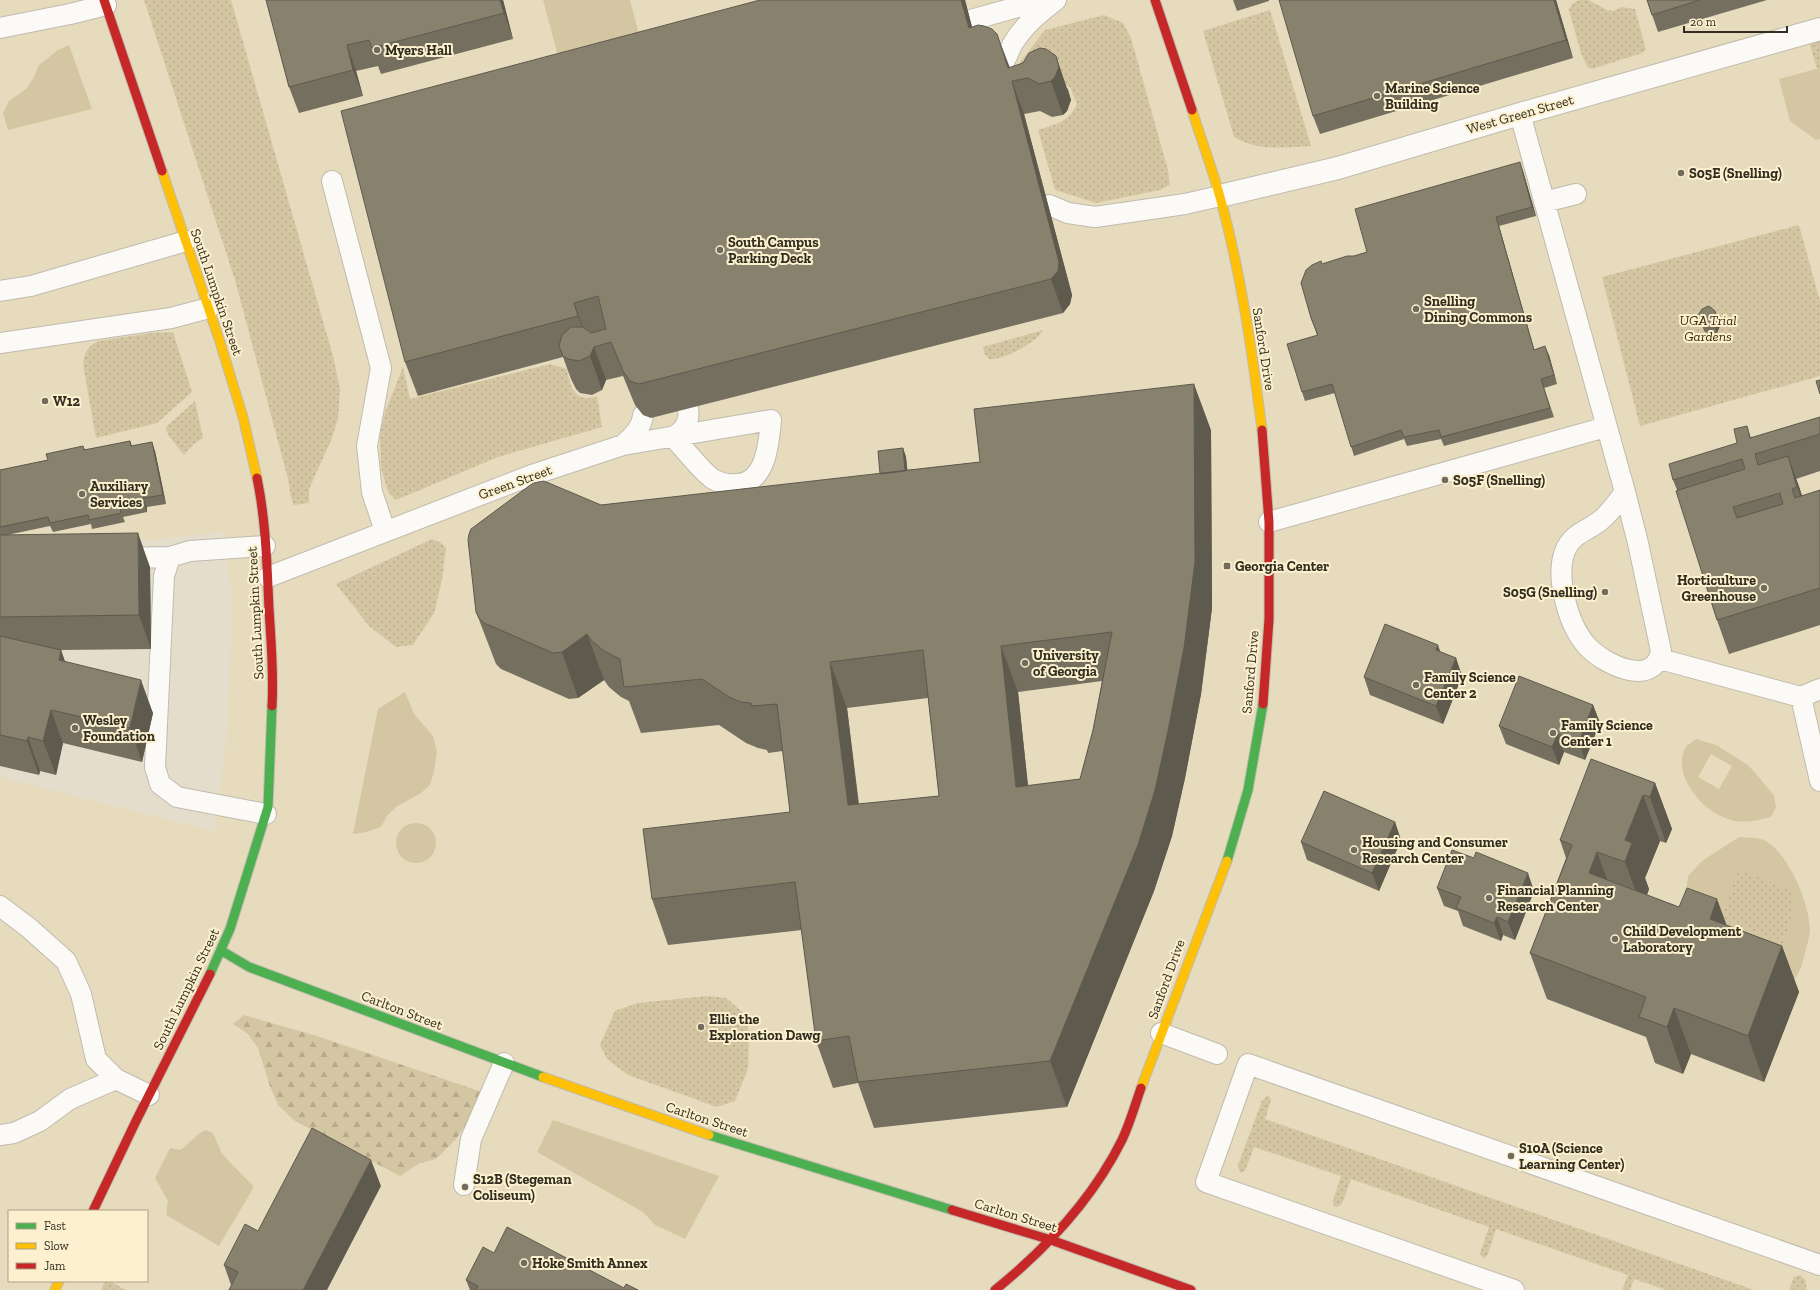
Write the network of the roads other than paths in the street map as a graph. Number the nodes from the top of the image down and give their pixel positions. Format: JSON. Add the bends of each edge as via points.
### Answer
{"nodes":[{"id":1,"x":1042,"y":0,"type":"edge"},
{"id":2,"x":1056,"y":0,"type":"edge"},
{"id":3,"x":1154,"y":0,"type":"edge"},
{"id":4,"x":105,"y":2,"type":"edge"},
{"id":5,"x":971,"y":20,"type":"dead end"},
{"id":6,"x":0,"y":28,"type":"edge"},
{"id":7,"x":1820,"y":30,"type":"edge"},
{"id":8,"x":1004,"y":62,"type":"edge"},
{"id":9,"x":1520,"y":114,"type":"junction"},
{"id":10,"x":332,"y":181,"type":"dead end"},
{"id":11,"x":1576,"y":194,"type":"dead end"},
{"id":12,"x":1220,"y":196,"type":"junction"},
{"id":13,"x":1544,"y":202,"type":"junction"},
{"id":14,"x":1049,"y":205,"type":"dead end"},
{"id":15,"x":186,"y":242,"type":"junction"},
{"id":16,"x":0,"y":291,"type":"edge"},
{"id":17,"x":209,"y":308,"type":"junction"},
{"id":18,"x":0,"y":343,"type":"edge"},
{"id":19,"x":688,"y":408,"type":"dead end"},
{"id":20,"x":643,"y":415,"type":"edge"},
{"id":21,"x":1606,"y":427,"type":"junction"},
{"id":22,"x":673,"y":437,"type":"junction"},
{"id":23,"x":623,"y":445,"type":"junction"},
{"id":24,"x":1625,"y":492,"type":"junction"},
{"id":25,"x":1269,"y":522,"type":"junction"},
{"id":26,"x":385,"y":531,"type":"junction"},
{"id":27,"x":265,"y":546,"type":"junction"},
{"id":28,"x":170,"y":557,"type":"junction"},
{"id":29,"x":98,"y":559,"type":"edge"},
{"id":30,"x":268,"y":577,"type":"junction"},
{"id":31,"x":1660,"y":659,"type":"junction"},
{"id":32,"x":1820,"y":689,"type":"edge"},
{"id":33,"x":1801,"y":697,"type":"junction"},
{"id":34,"x":1820,"y":781,"type":"edge"},
{"id":35,"x":266,"y":814,"type":"junction"},
{"id":36,"x":0,"y":906,"type":"edge"},
{"id":37,"x":222,"y":951,"type":"junction"},
{"id":38,"x":1161,"y":1033,"type":"junction"},
{"id":39,"x":1217,"y":1054,"type":"dead end"},
{"id":40,"x":504,"y":1063,"type":"junction"},
{"id":41,"x":116,"y":1080,"type":"junction"},
{"id":42,"x":149,"y":1095,"type":"junction"},
{"id":43,"x":0,"y":1135,"type":"edge"},
{"id":44,"x":464,"y":1186,"type":"dead end"},
{"id":45,"x":93,"y":1210,"type":"edge"},
{"id":46,"x":1052,"y":1240,"type":"junction"},
{"id":47,"x":1820,"y":1265,"type":"edge"},
{"id":48,"x":995,"y":1290,"type":"edge"},
{"id":49,"x":1191,"y":1290,"type":"edge"},
{"id":50,"x":1514,"y":1290,"type":"edge"}],
"edges":[{"from":1,"to":5,"type":"lane"},
{"from":2,"to":8,"type":"lane","via":[[1023,30]]},
{"from":3,"to":12,"type":"street","name":"Sanford Drive"},
{"from":4,"to":6,"type":"lane","via":[[70,14]]},
{"from":4,"to":15,"type":"street","name":"South Lumpkin Street"},
{"from":7,"to":9,"type":"street","name":"West Green Street"},
{"from":9,"to":12,"type":"street","name":"West Green Street","via":[[1338,168]]},
{"from":9,"to":13,"type":"lane"},
{"from":10,"to":26,"type":"lane","via":[[381,368],[367,446],[372,492]]},
{"from":11,"to":13,"type":"lane"},
{"from":12,"to":14,"type":"lane","via":[[1185,204],[1095,217],[1068,213]]},
{"from":12,"to":25,"type":"street","name":"Sanford Drive","via":[[1238,271],[1251,346],[1264,444]]},
{"from":13,"to":21,"type":"lane"},
{"from":15,"to":16,"type":"lane","via":[[31,286]]},
{"from":15,"to":17,"type":"street","name":"South Lumpkin Street"},
{"from":17,"to":18,"type":"lane","via":[[171,318]]},
{"from":17,"to":27,"type":"street","name":"South Lumpkin Street","via":[[243,417],[262,498]]},
{"from":19,"to":22,"type":"lane","via":[[687,424]]},
{"from":20,"to":23,"type":"lane","via":[[637,431]]},
{"from":21,"to":24,"type":"lane"},
{"from":21,"to":25,"type":"lane"},
{"from":22,"to":22,"type":"lane","name":"Green Street","via":[[771,420],[769,444],[764,461],[757,474],[740,484],[724,484],[712,479]]},
{"from":22,"to":23,"type":"lane","name":"Green Street"},
{"from":23,"to":26,"type":"lane","name":"Green Street","via":[[532,475]]},
{"from":24,"to":31,"type":"lane","via":[[1661,651]]},
{"from":24,"to":31,"type":"lane","via":[[1610,512],[1573,538],[1565,550],[1562,564],[1564,594],[1578,633],[1601,657],[1617,666],[1640,671],[1653,666]]},
{"from":25,"to":38,"type":"street","name":"Sanford Drive","via":[[1269,619],[1263,702],[1248,790],[1231,850]]},
{"from":26,"to":30,"type":"lane","name":"Green Street"},
{"from":27,"to":28,"type":"lane","via":[[190,551]]},
{"from":27,"to":30,"type":"street","name":"South Lumpkin Street"},
{"from":28,"to":29,"type":"lane"},
{"from":28,"to":35,"type":"lane","via":[[164,576],[151,685],[155,767],[160,784],[177,796]]},
{"from":30,"to":35,"type":"street","name":"South Lumpkin Street","via":[[272,686]]},
{"from":31,"to":33,"type":"lane"},
{"from":32,"to":33,"type":"lane"},
{"from":33,"to":34,"type":"lane"},
{"from":35,"to":37,"type":"street","name":"South Lumpkin Street"},
{"from":36,"to":41,"type":"lane","via":[[66,962],[81,994],[96,1059]]},
{"from":37,"to":40,"type":"street","name":"Carlton Street","via":[[249,967]]},
{"from":37,"to":42,"type":"street","name":"South Lumpkin Street"},
{"from":38,"to":39,"type":"lane"},
{"from":38,"to":46,"type":"street","name":"Sanford Drive","via":[[1123,1138],[1110,1164]]},
{"from":40,"to":44,"type":"lane","via":[[471,1139]]},
{"from":40,"to":46,"type":"street","name":"Carlton Street","via":[[733,1143]]},
{"from":41,"to":42,"type":"lane"},
{"from":41,"to":43,"type":"lane","via":[[70,1099],[40,1121],[14,1134]]},
{"from":42,"to":45,"type":"street","name":"South Lumpkin Street"},
{"from":46,"to":48,"type":"street","name":"Sanford Drive","via":[[1027,1265]]},
{"from":46,"to":49,"type":"street","name":"Carlton Street"},
{"from":47,"to":50,"type":"lane","via":[[1248,1064],[1206,1182]]}]}
